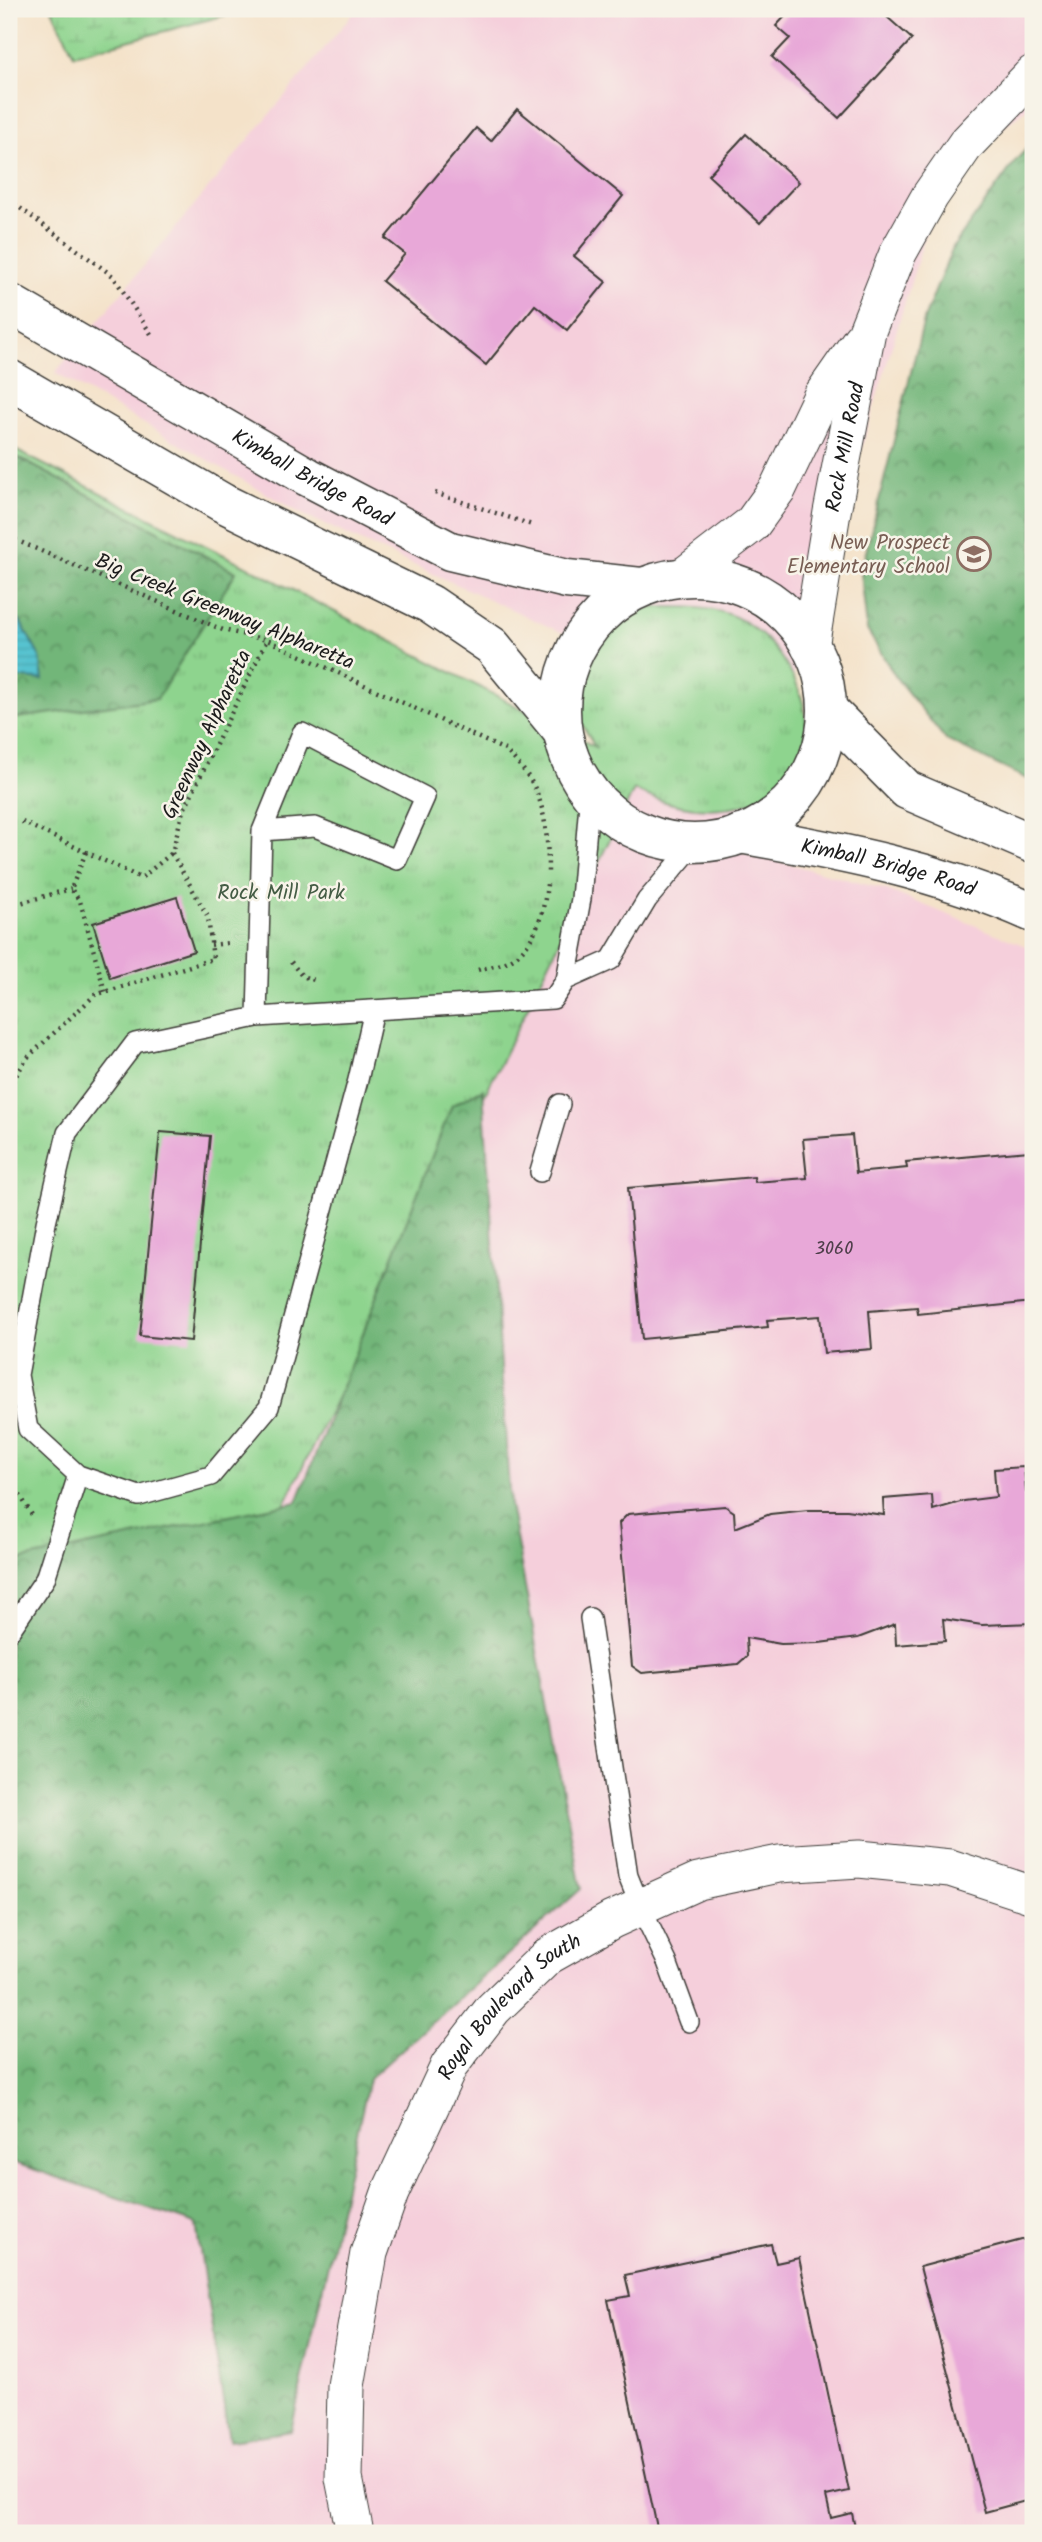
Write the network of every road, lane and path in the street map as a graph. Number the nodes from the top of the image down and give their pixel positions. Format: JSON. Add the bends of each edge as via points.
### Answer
{"nodes":[{"id":1,"x":1033,"y":74,"type":"edge"},
{"id":2,"x":9,"y":200,"type":"edge"},
{"id":3,"x":9,"y":303,"type":"edge"},
{"id":4,"x":867,"y":331,"type":"junction"},
{"id":5,"x":159,"y":346,"type":"dead end"},
{"id":6,"x":9,"y":379,"type":"edge"},
{"id":7,"x":426,"y":489,"type":"dead end"},
{"id":8,"x":532,"y":525,"type":"dead end"},
{"id":9,"x":9,"y":537,"type":"edge"},
{"id":10,"x":683,"y":577,"type":"junction"},
{"id":11,"x":640,"y":587,"type":"junction"},
{"id":12,"x":267,"y":640,"type":"junction"},
{"id":13,"x":810,"y":646,"type":"junction"},
{"id":14,"x":828,"y":710,"type":"junction"},
{"id":15,"x":561,"y":730,"type":"junction"},
{"id":16,"x":590,"y":791,"type":"junction"},
{"id":17,"x":22,"y":822,"type":"dead end"},
{"id":18,"x":262,"y":831,"type":"junction"},
{"id":19,"x":740,"y":834,"type":"junction"},
{"id":20,"x":697,"y":841,"type":"junction"},
{"id":21,"x":1033,"y":844,"type":"edge"},
{"id":22,"x":86,"y":852,"type":"junction"},
{"id":23,"x":172,"y":853,"type":"junction"},
{"id":24,"x":71,"y":889,"type":"junction"},
{"id":25,"x":9,"y":906,"type":"edge"},
{"id":26,"x":1033,"y":913,"type":"edge"},
{"id":27,"x":259,"y":939,"type":"junction"},
{"id":28,"x":211,"y":944,"type":"junction"},
{"id":29,"x":469,"y":972,"type":"dead end"},
{"id":30,"x":566,"y":980,"type":"junction"},
{"id":31,"x":323,"y":983,"type":"dead end"},
{"id":32,"x":105,"y":992,"type":"junction"},
{"id":33,"x":374,"y":1010,"type":"junction"},
{"id":34,"x":257,"y":1017,"type":"junction"},
{"id":35,"x":9,"y":1087,"type":"edge"},
{"id":36,"x":561,"y":1104,"type":"dead end"},
{"id":37,"x":540,"y":1172,"type":"dead end"},
{"id":38,"x":78,"y":1475,"type":"junction"},
{"id":39,"x":9,"y":1477,"type":"edge"},
{"id":40,"x":28,"y":1527,"type":"dead end"},
{"id":41,"x":590,"y":1618,"type":"dead end"},
{"id":42,"x":9,"y":1632,"type":"edge"},
{"id":43,"x":1033,"y":1895,"type":"edge"},
{"id":44,"x":640,"y":1906,"type":"junction"},
{"id":45,"x":690,"y":2022,"type":"dead end"},
{"id":46,"x":355,"y":2533,"type":"edge"}],
"edges":[{"from":1,"to":4,"type":"street","name":"Rock Mill Road","via":[[966,144],[930,196],[898,253]]},
{"from":2,"to":5,"type":"path","via":[[113,276]]},
{"from":3,"to":11,"type":"street","name":"Kimball Bridge Road","via":[[308,477],[450,551],[567,579]]},
{"from":4,"to":10,"type":"street","name":"Rock Mill Road","via":[[822,396],[778,488],[752,524]]},
{"from":4,"to":13,"type":"street","name":"Rock Mill Road"},
{"from":6,"to":15,"type":"street","via":[[223,503],[430,604],[492,646]]},
{"from":7,"to":8,"type":"path"},
{"from":9,"to":12,"type":"path","name":"Big Creek Greenway Alpharetta","via":[[223,630]]},
{"from":10,"to":11,"type":"street"},
{"from":10,"to":13,"type":"street","via":[[727,580],[768,597],[800,628]]},
{"from":11,"to":15,"type":"street","via":[[603,611],[576,645],[562,686]]},
{"from":12,"to":23,"type":"path","name":"Greenway Alpharetta","via":[[182,814]]},
{"from":12,"to":29,"type":"path","name":"Big Creek Greenway Alpharetta","via":[[505,750],[528,776],[541,811],[547,849],[547,891],[539,923],[521,953]]},
{"from":13,"to":14,"type":"street","via":[[821,666]]},
{"from":14,"to":19,"type":"street","via":[[821,754],[799,793],[766,823]]},
{"from":14,"to":21,"type":"street","via":[[908,790]]},
{"from":15,"to":16,"type":"street","via":[[575,771]]},
{"from":16,"to":20,"type":"street","via":[[601,806],[637,831],[680,843]]},
{"from":16,"to":30,"type":"lane","via":[[581,899]]},
{"from":17,"to":22,"type":"path"},
{"from":18,"to":18,"type":"lane","via":[[315,827],[397,860],[425,797],[302,733]]},
{"from":18,"to":27,"type":"lane"},
{"from":19,"to":20,"type":"street","via":[[725,840]]},
{"from":19,"to":26,"type":"street","name":"Kimball Bridge Road","via":[[836,850],[944,878]]},
{"from":20,"to":30,"type":"lane","via":[[647,900],[611,960]]},
{"from":22,"to":23,"type":"path","via":[[141,878]]},
{"from":22,"to":24,"type":"path"},
{"from":23,"to":28,"type":"path","name":"Greenway Alpharetta","via":[[208,917]]},
{"from":24,"to":25,"type":"path"},
{"from":24,"to":32,"type":"path","via":[[80,901]]},
{"from":27,"to":28,"type":"path"},
{"from":27,"to":31,"type":"path","via":[[286,936],[287,958],[302,976]]},
{"from":27,"to":34,"type":"lane"},
{"from":28,"to":32,"type":"path","via":[[213,958]]},
{"from":30,"to":33,"type":"lane","via":[[553,999]]},
{"from":32,"to":35,"type":"path","via":[[95,995],[27,1058]]},
{"from":33,"to":34,"type":"lane"},
{"from":33,"to":38,"type":"lane","via":[[268,1407],[211,1476],[139,1496]]},
{"from":34,"to":38,"type":"lane","via":[[135,1043],[67,1133],[18,1375],[28,1429]]},
{"from":36,"to":37,"type":"lane"},
{"from":38,"to":42,"type":"lane","via":[[45,1579]]},
{"from":39,"to":40,"type":"path","via":[[32,1516]]},
{"from":41,"to":44,"type":"lane","via":[[628,1877]]},
{"from":43,"to":44,"type":"street","name":"Royal Boulevard South","via":[[950,1868],[859,1859],[779,1864],[698,1881]]},
{"from":44,"to":45,"type":"lane"},
{"from":44,"to":46,"type":"street","name":"Royal Boulevard South","via":[[548,1956],[493,2009],[449,2066],[416,2135],[369,2252],[346,2386],[344,2478]]}]}
